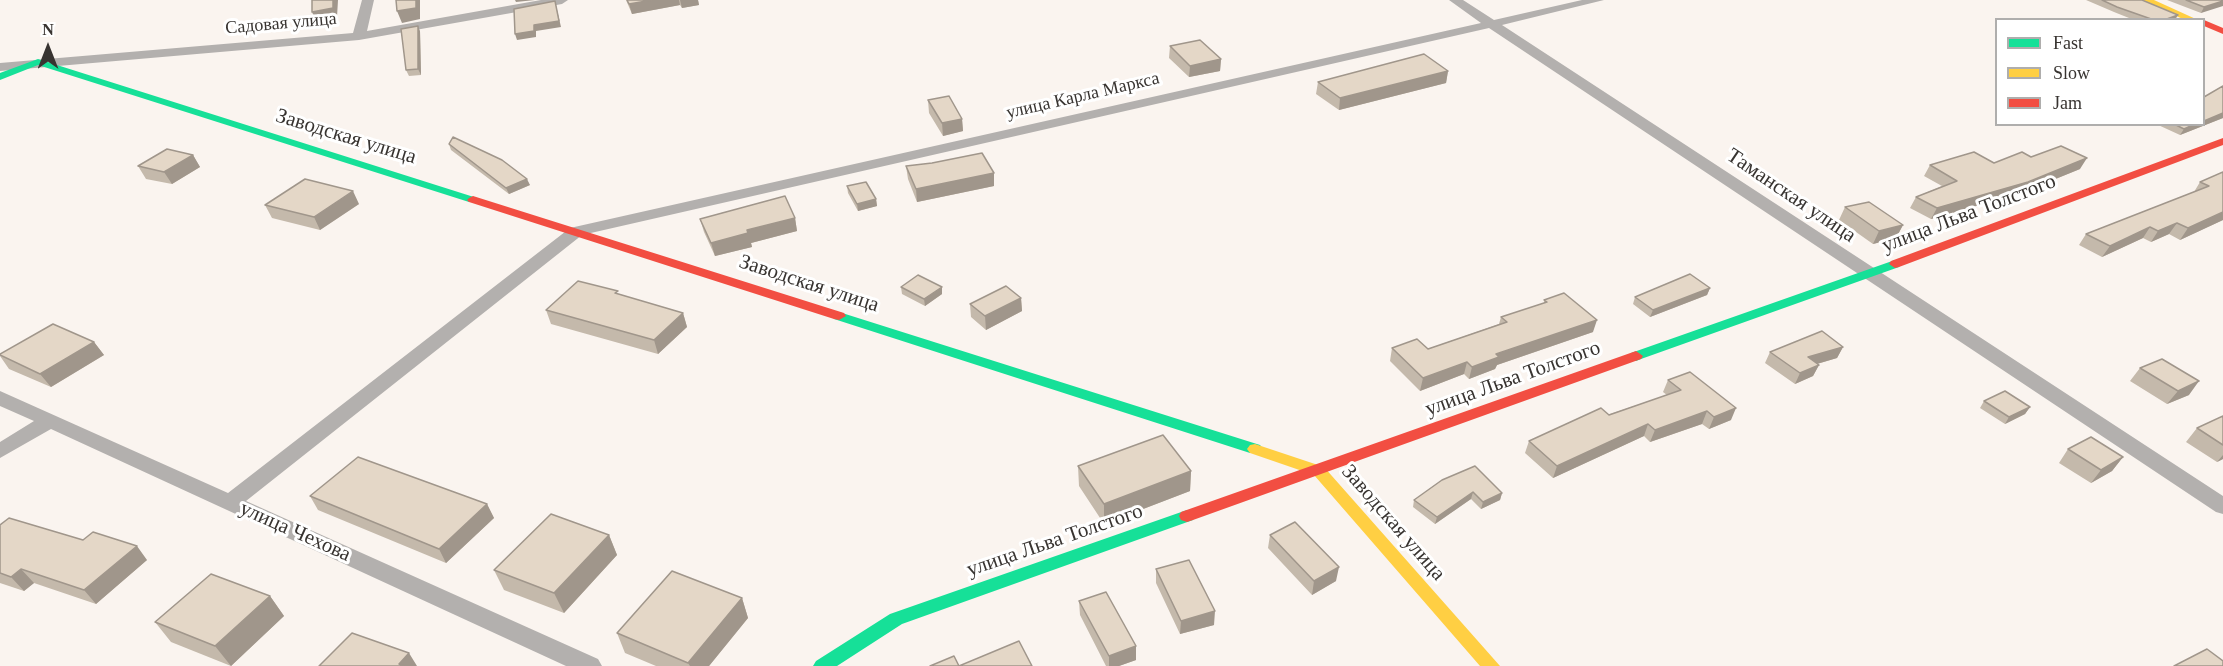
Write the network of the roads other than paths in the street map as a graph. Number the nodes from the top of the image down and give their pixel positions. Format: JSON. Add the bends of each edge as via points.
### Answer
{"nodes":[{"id":1,"x":368,"y":0,"type":"edge"},
{"id":2,"x":562,"y":0,"type":"edge"},
{"id":3,"x":1455,"y":0,"type":"edge"},
{"id":4,"x":1598,"y":0,"type":"edge"},
{"id":5,"x":2146,"y":0,"type":"edge"},
{"id":6,"x":2189,"y":18,"type":"edge"},
{"id":7,"x":1491,"y":24,"type":"junction"},
{"id":8,"x":2205,"y":24,"type":"edge"},
{"id":9,"x":2223,"y":32,"type":"edge"},
{"id":10,"x":359,"y":36,"type":"junction"},
{"id":11,"x":38,"y":62,"type":"junction"},
{"id":12,"x":0,"y":67,"type":"edge"},
{"id":13,"x":0,"y":77,"type":"edge"},
{"id":14,"x":2223,"y":141,"type":"edge"},
{"id":15,"x":576,"y":231,"type":"junction"},
{"id":16,"x":1868,"y":274,"type":"junction"},
{"id":17,"x":0,"y":398,"type":"edge"},
{"id":18,"x":49,"y":421,"type":"junction"},
{"id":19,"x":0,"y":451,"type":"edge"},
{"id":20,"x":1319,"y":471,"type":"junction"},
{"id":21,"x":230,"y":503,"type":"junction"},
{"id":22,"x":2223,"y":506,"type":"edge"},
{"id":23,"x":590,"y":666,"type":"edge"},
{"id":24,"x":822,"y":666,"type":"edge"},
{"id":25,"x":1491,"y":666,"type":"edge"}],
"edges":[{"from":1,"to":10,"type":"street"},
{"from":2,"to":10,"type":"street","name":"Садовая улица"},
{"from":3,"to":7,"type":"street","name":"Таманская улица"},
{"from":4,"to":7,"type":"street","name":"улица Карла Маркса"},
{"from":5,"to":6,"type":"street"},
{"from":7,"to":15,"type":"street","name":"улица Карла Маркса"},
{"from":7,"to":16,"type":"street","name":"Таманская улица"},
{"from":8,"to":9,"type":"street"},
{"from":10,"to":11,"type":"street","name":"Садовая улица"},
{"from":11,"to":12,"type":"street","name":"Садовая улица"},
{"from":11,"to":13,"type":"street"},
{"from":11,"to":15,"type":"street","name":"Заводская улица"},
{"from":14,"to":16,"type":"street","name":"улица Льва Толстого"},
{"from":15,"to":20,"type":"street","name":"Заводская улица"},
{"from":15,"to":21,"type":"street"},
{"from":16,"to":20,"type":"street","name":"улица Льва Толстого"},
{"from":16,"to":22,"type":"street","name":"Таманская улица"},
{"from":17,"to":18,"type":"street","name":"улица Чехова"},
{"from":18,"to":19,"type":"street"},
{"from":18,"to":21,"type":"street","name":"улица Чехова"},
{"from":20,"to":24,"type":"street","name":"улица Льва Толстого","via":[[896,619]]},
{"from":20,"to":25,"type":"street","name":"Заводская улица"},
{"from":21,"to":23,"type":"street","name":"улица Чехова"}]}
